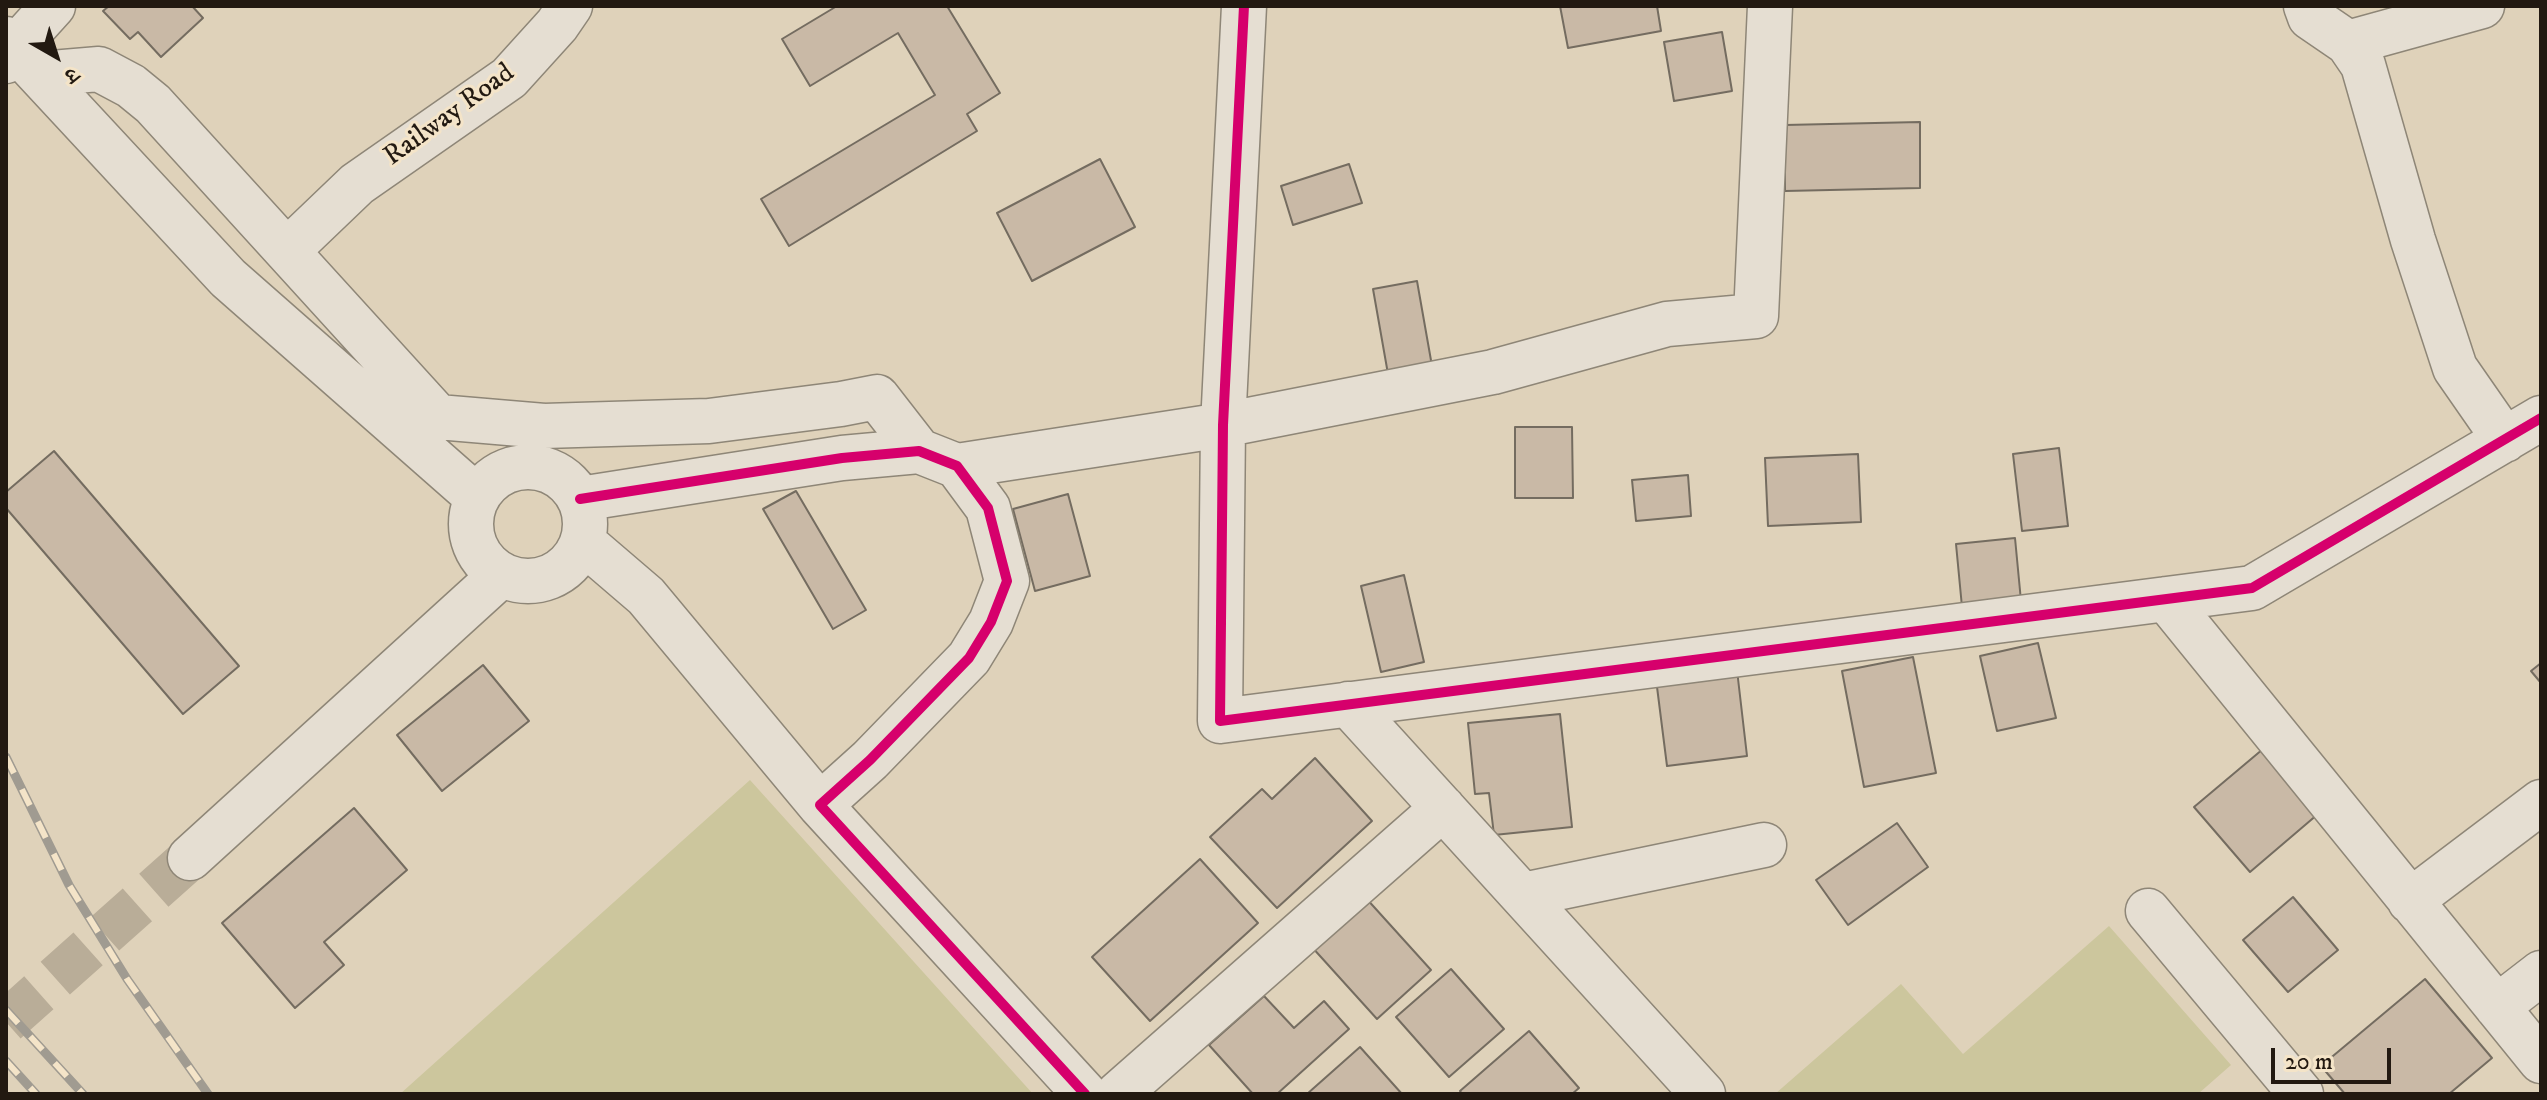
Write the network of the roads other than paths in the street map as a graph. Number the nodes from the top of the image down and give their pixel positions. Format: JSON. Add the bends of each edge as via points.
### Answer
{"nodes":[{"id":1,"x":53,"y":6,"type":"edge"},
{"id":2,"x":570,"y":6,"type":"edge"},
{"id":3,"x":1244,"y":6,"type":"edge"},
{"id":4,"x":1770,"y":6,"type":"edge"},
{"id":5,"x":2306,"y":6,"type":"edge"},
{"id":6,"x":2482,"y":6,"type":"edge"},
{"id":7,"x":2348,"y":43,"type":"junction"},
{"id":8,"x":17,"y":56,"type":"edge"},
{"id":9,"x":287,"y":251,"type":"junction"},
{"id":10,"x":1223,"y":425,"type":"junction"},
{"id":11,"x":2523,"y":429,"type":"edge"},
{"id":12,"x":938,"y":459,"type":"junction"},
{"id":13,"x":477,"y":497,"type":"junction"},
{"id":14,"x":580,"y":499,"type":"junction"},
{"id":15,"x":583,"y":542,"type":"junction"},
{"id":16,"x":501,"y":575,"type":"junction"},
{"id":17,"x":2166,"y":599,"type":"junction"},
{"id":18,"x":1348,"y":704,"type":"junction"},
{"id":19,"x":2541,"y":802,"type":"edge"},
{"id":20,"x":820,"y":805,"type":"junction"},
{"id":21,"x":1443,"y":808,"type":"junction"},
{"id":22,"x":1764,"y":845,"type":"dead end"},
{"id":23,"x":190,"y":858,"type":"tunnel mouth"},
{"id":24,"x":1523,"y":895,"type":"junction"},
{"id":25,"x":2410,"y":901,"type":"junction"},
{"id":26,"x":2148,"y":911,"type":"dead end"},
{"id":27,"x":2541,"y":973,"type":"edge"},
{"id":28,"x":2497,"y":1007,"type":"junction"},
{"id":29,"x":2541,"y":1061,"type":"edge"},
{"id":30,"x":2282,"y":1087,"type":"edge"},
{"id":31,"x":1085,"y":1094,"type":"edge"},
{"id":32,"x":1118,"y":1094,"type":"edge"},
{"id":33,"x":1703,"y":1094,"type":"edge"}],
"edges":[{"from":1,"to":8,"type":"street"},
{"from":2,"to":9,"type":"street","name":"Railway Road","via":[[509,78],[357,184]]},
{"from":3,"to":10,"type":"street"},
{"from":4,"to":10,"type":"street","via":[[1756,316],[1667,324],[1493,372]]},
{"from":5,"to":7,"type":"street","via":[[2310,17]]},
{"from":6,"to":7,"type":"street"},
{"from":7,"to":11,"type":"street","via":[[2363,65],[2455,368]]},
{"from":8,"to":9,"type":"street","via":[[99,69],[131,86]]},
{"from":8,"to":13,"type":"street","via":[[228,278]]},
{"from":9,"to":12,"type":"street","via":[[438,417],[544,426],[709,421],[877,397]]},
{"from":10,"to":12,"type":"street"},
{"from":10,"to":18,"type":"street","via":[[1220,721]]},
{"from":11,"to":17,"type":"street","via":[[2252,588]]},
{"from":12,"to":14,"type":"street","via":[[842,458]]},
{"from":12,"to":20,"type":"street","via":[[988,508],[1007,581],[969,658]]},
{"from":13,"to":14,"type":"street","via":[[488,483],[520,467],[555,474]]},
{"from":13,"to":16,"type":"street","via":[[471,532],[476,549]]},
{"from":14,"to":15,"type":"street"},
{"from":15,"to":16,"type":"street","via":[[564,569],[550,577],[516,581]]},
{"from":15,"to":20,"type":"street","via":[[646,596]]},
{"from":16,"to":23,"type":"street"},
{"from":17,"to":18,"type":"street"},
{"from":17,"to":25,"type":"street"},
{"from":18,"to":21,"type":"street"},
{"from":19,"to":25,"type":"street"},
{"from":20,"to":31,"type":"street"},
{"from":21,"to":24,"type":"street"},
{"from":21,"to":32,"type":"street"},
{"from":22,"to":24,"type":"street"},
{"from":24,"to":33,"type":"street"},
{"from":25,"to":28,"type":"street"},
{"from":26,"to":30,"type":"street"},
{"from":27,"to":28,"type":"street"},
{"from":28,"to":29,"type":"street"}]}
